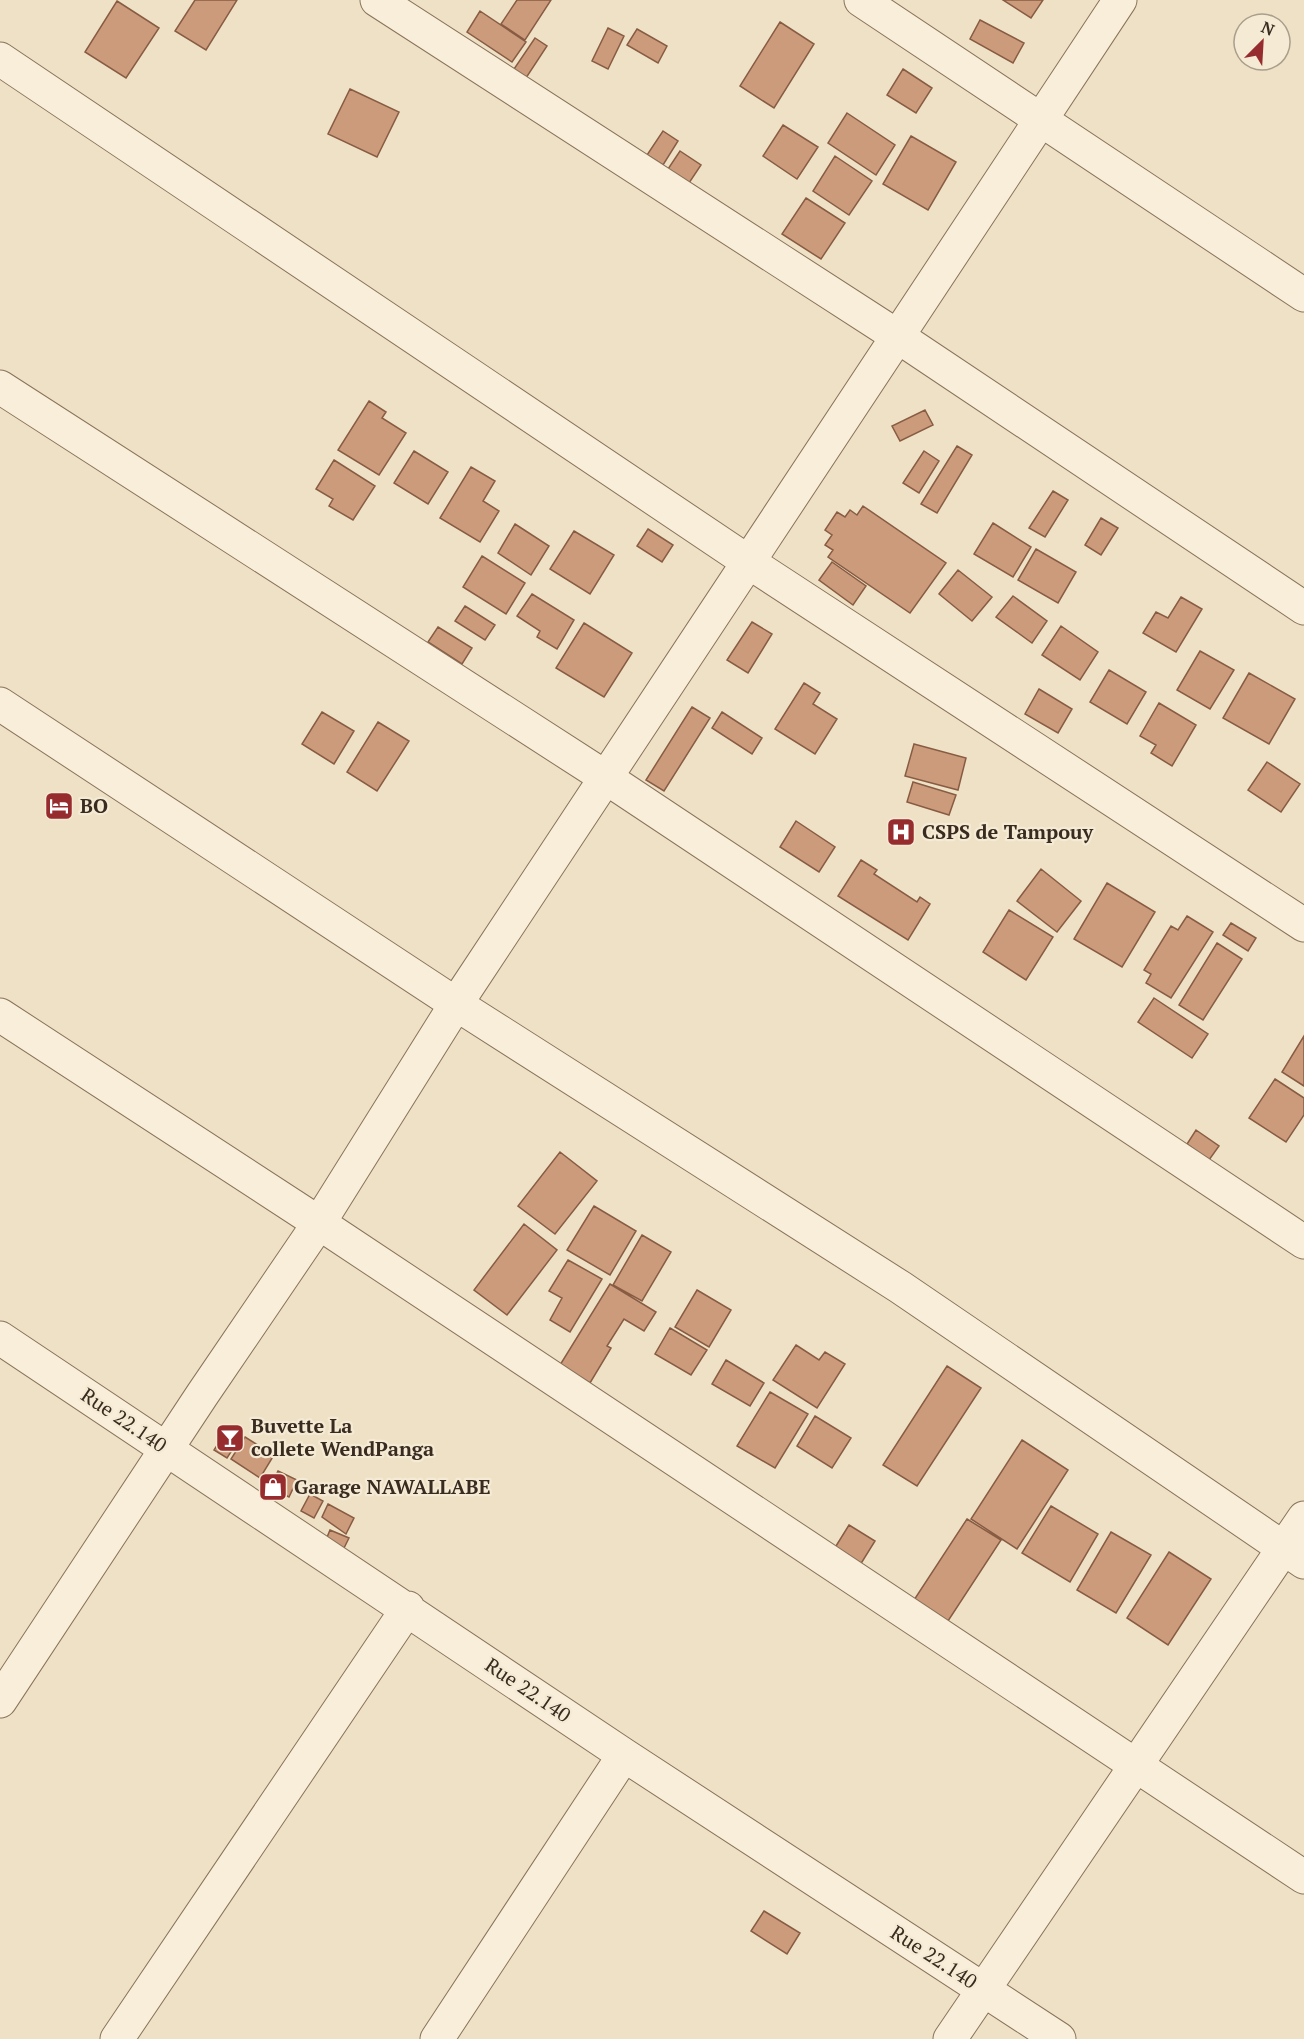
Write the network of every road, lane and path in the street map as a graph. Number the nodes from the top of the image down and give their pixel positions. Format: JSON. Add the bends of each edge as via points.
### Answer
{"nodes":[{"id":1,"x":377,"y":0,"type":"edge"},
{"id":2,"x":861,"y":0,"type":"edge"},
{"id":3,"x":1120,"y":0,"type":"edge"},
{"id":4,"x":0,"y":59,"type":"edge"},
{"id":5,"x":1041,"y":120,"type":"junction"},
{"id":6,"x":1304,"y":295,"type":"edge"},
{"id":7,"x":897,"y":336,"type":"junction"},
{"id":8,"x":0,"y":387,"type":"edge"},
{"id":9,"x":747,"y":561,"type":"junction"},
{"id":10,"x":1304,"y":608,"type":"edge"},
{"id":11,"x":0,"y":704,"type":"edge"},
{"id":12,"x":605,"y":777,"type":"junction"},
{"id":13,"x":1304,"y":925,"type":"edge"},
{"id":14,"x":456,"y":1004,"type":"junction"},
{"id":15,"x":0,"y":1015,"type":"edge"},
{"id":16,"x":319,"y":1223,"type":"junction"},
{"id":17,"x":1304,"y":1242,"type":"edge"},
{"id":18,"x":0,"y":1338,"type":"edge"},
{"id":19,"x":166,"y":1448,"type":"junction"},
{"id":20,"x":1304,"y":1518,"type":"edge"},
{"id":21,"x":1294,"y":1555,"type":"edge"},
{"id":22,"x":408,"y":1608,"type":"junction"},
{"id":23,"x":5,"y":1682,"type":"edge"},
{"id":24,"x":624,"y":1755,"type":"junction"},
{"id":25,"x":1138,"y":1766,"type":"junction"},
{"id":26,"x":1304,"y":1877,"type":"edge"},
{"id":27,"x":984,"y":1989,"type":"junction"},
{"id":28,"x":117,"y":2039,"type":"edge"},
{"id":29,"x":437,"y":2039,"type":"edge"},
{"id":30,"x":950,"y":2039,"type":"edge"},
{"id":31,"x":1059,"y":2039,"type":"edge"}],
"edges":[{"from":1,"to":7,"type":"street"},
{"from":2,"to":5,"type":"street"},
{"from":3,"to":5,"type":"street"},
{"from":4,"to":9,"type":"street"},
{"from":5,"to":6,"type":"street"},
{"from":5,"to":7,"type":"street"},
{"from":7,"to":9,"type":"street"},
{"from":7,"to":10,"type":"street"},
{"from":8,"to":12,"type":"street"},
{"from":9,"to":12,"type":"street"},
{"from":9,"to":13,"type":"street"},
{"from":11,"to":14,"type":"street"},
{"from":12,"to":14,"type":"street"},
{"from":12,"to":17,"type":"street"},
{"from":14,"to":16,"type":"street"},
{"from":14,"to":21,"type":"street","via":[[900,1287]]},
{"from":15,"to":16,"type":"street"},
{"from":16,"to":19,"type":"street"},
{"from":16,"to":25,"type":"street"},
{"from":18,"to":19,"type":"street","name":"Rue 22.140"},
{"from":19,"to":22,"type":"street","name":"Rue 22.140"},
{"from":19,"to":23,"type":"street"},
{"from":20,"to":21,"type":"street"},
{"from":21,"to":25,"type":"street"},
{"from":22,"to":24,"type":"street","name":"Rue 22.140"},
{"from":22,"to":28,"type":"street"},
{"from":24,"to":27,"type":"street","name":"Rue 22.140"},
{"from":24,"to":29,"type":"street"},
{"from":25,"to":26,"type":"street"},
{"from":25,"to":27,"type":"street"},
{"from":27,"to":30,"type":"street"},
{"from":27,"to":31,"type":"street","name":"Rue 22.140"}]}
